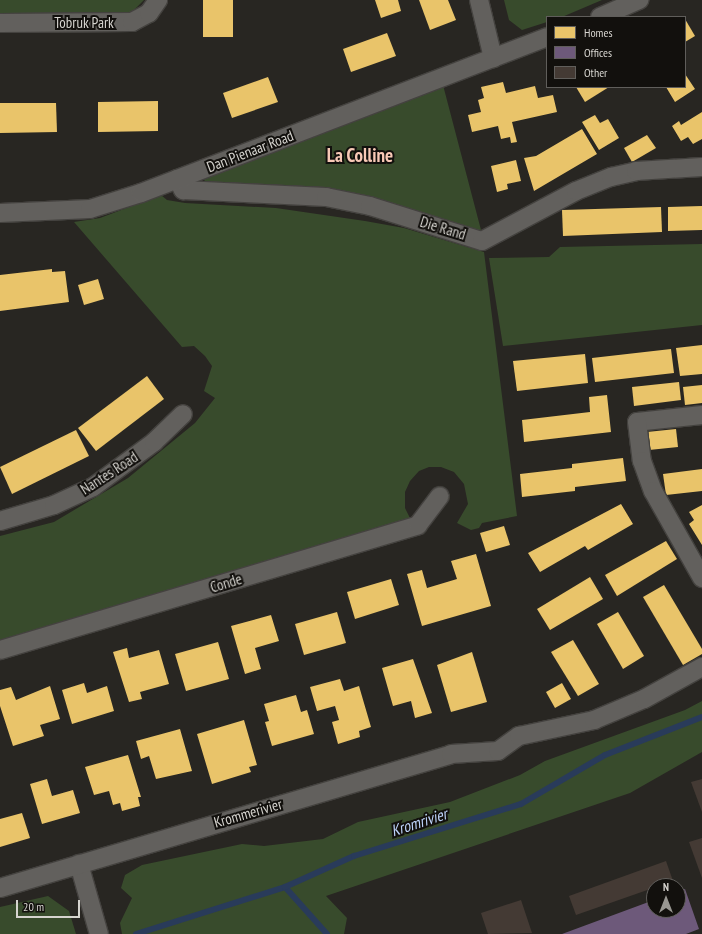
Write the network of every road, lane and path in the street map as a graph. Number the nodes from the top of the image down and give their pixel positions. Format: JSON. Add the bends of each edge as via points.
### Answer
{"nodes":[{"id":1,"x":158,"y":0,"type":"edge"},
{"id":2,"x":479,"y":0,"type":"edge"},
{"id":3,"x":639,"y":0,"type":"edge"},
{"id":4,"x":602,"y":16,"type":"edge"},
{"id":5,"x":0,"y":24,"type":"edge"},
{"id":6,"x":546,"y":37,"type":"edge"},
{"id":7,"x":492,"y":58,"type":"junction"},
{"id":8,"x":702,"y":167,"type":"edge"},
{"id":9,"x":177,"y":179,"type":"junction"},
{"id":10,"x":0,"y":213,"type":"edge"},
{"id":11,"x":182,"y":414,"type":"dead end"},
{"id":12,"x":702,"y":415,"type":"edge"},
{"id":13,"x":440,"y":496,"type":"dead end"},
{"id":14,"x":0,"y":521,"type":"edge"},
{"id":15,"x":702,"y":578,"type":"edge"},
{"id":16,"x":0,"y":650,"type":"edge"},
{"id":17,"x":702,"y":667,"type":"edge"},
{"id":18,"x":79,"y":864,"type":"junction"},
{"id":19,"x":0,"y":888,"type":"edge"},
{"id":20,"x":100,"y":934,"type":"edge"}],
"edges":[{"from":1,"to":5,"type":"street","name":"Tobruk Park","via":[[150,14],[132,22]]},
{"from":2,"to":7,"type":"street"},
{"from":3,"to":4,"type":"street"},
{"from":6,"to":7,"type":"street","name":"Dan Pienaar Road"},
{"from":7,"to":9,"type":"street","name":"Dan Pienaar Road"},
{"from":8,"to":9,"type":"street","name":"Die Rand","via":[[636,171],[611,177],[576,191],[482,241],[370,206],[320,196],[183,190]]},
{"from":9,"to":10,"type":"street","name":"Dan Pienaar Road","via":[[90,209]]},
{"from":11,"to":14,"type":"street","name":"Nantes Road","via":[[154,442],[93,487],[54,505]]},
{"from":12,"to":15,"type":"street","via":[[637,422],[642,461],[653,491]]},
{"from":13,"to":16,"type":"street","name":"Conde","via":[[418,525]]},
{"from":17,"to":18,"type":"street","name":"Krommerivier","via":[[644,699],[594,720],[519,736],[498,751],[450,754]]},
{"from":18,"to":19,"type":"street","name":"Krommerivier"},
{"from":18,"to":20,"type":"street"}]}
